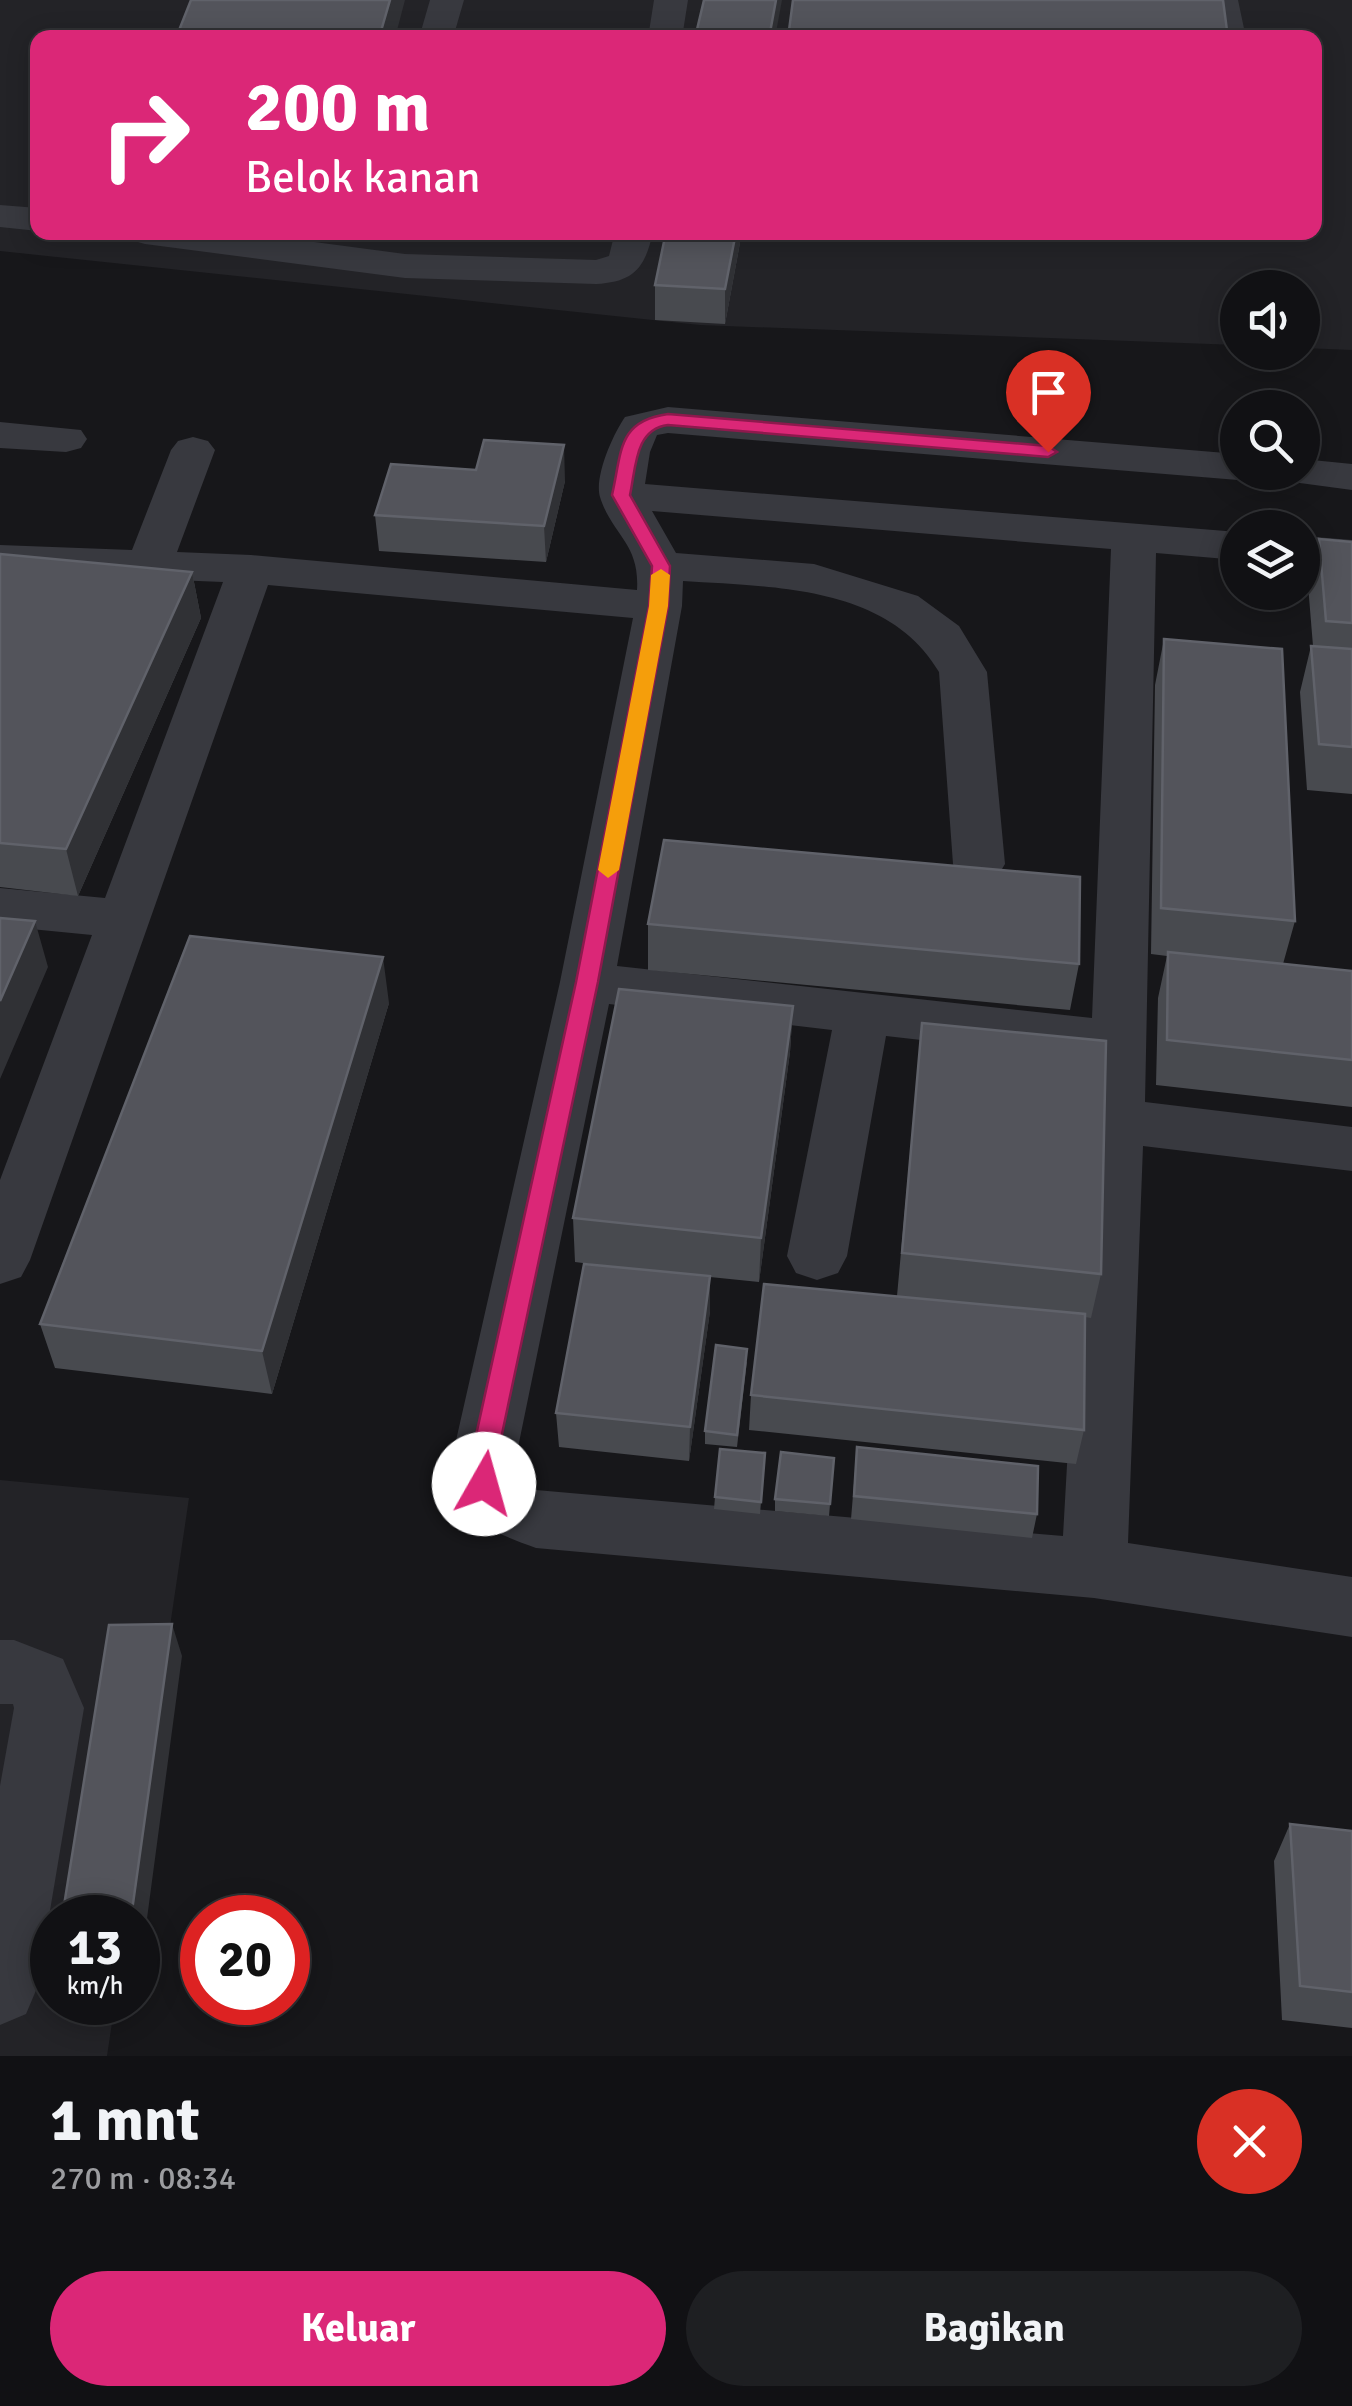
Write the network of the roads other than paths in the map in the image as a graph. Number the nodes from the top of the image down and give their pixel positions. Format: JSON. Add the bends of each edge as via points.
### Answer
{"nodes":[{"id":1,"x":447,"y":0,"type":"edge"},
{"id":2,"x":671,"y":0,"type":"edge"},
{"id":3,"x":1221,"y":0,"type":"edge"},
{"id":4,"x":438,"y":30,"type":"edge"},
{"id":5,"x":666,"y":30,"type":"edge"},
{"id":6,"x":1227,"y":30,"type":"edge"},
{"id":7,"x":0,"y":216,"type":"edge"},
{"id":8,"x":30,"y":219,"type":"edge"},
{"id":9,"x":206,"y":240,"type":"edge"},
{"id":10,"x":632,"y":240,"type":"edge"},
{"id":11,"x":0,"y":435,"type":"edge"},
{"id":12,"x":66,"y":439,"type":"dead end"},
{"id":13,"x":193,"y":450,"type":"dead end"},
{"id":14,"x":1220,"y":466,"type":"edge"},
{"id":15,"x":1320,"y":474,"type":"edge"},
{"id":16,"x":1352,"y":477,"type":"edge"},
{"id":17,"x":621,"y":495,"type":"junction"},
{"id":18,"x":1134,"y":539,"type":"junction"},
{"id":19,"x":1220,"y":545,"type":"edge"},
{"id":20,"x":1320,"y":551,"type":"edge"},
{"id":21,"x":1352,"y":554,"type":"edge"},
{"id":22,"x":0,"y":559,"type":"edge"},
{"id":23,"x":149,"y":564,"type":"junction"},
{"id":24,"x":251,"y":569,"type":"junction"},
{"id":25,"x":660,"y":586,"type":"junction"},
{"id":26,"x":979,"y":864,"type":"edge"},
{"id":27,"x":0,"y":907,"type":"edge"},
{"id":28,"x":124,"y":919,"type":"junction"},
{"id":29,"x":587,"y":982,"type":"junction"},
{"id":30,"x":863,"y":1013,"type":"junction"},
{"id":31,"x":1116,"y":1042,"type":"junction"},
{"id":32,"x":1116,"y":1121,"type":"junction"},
{"id":33,"x":1352,"y":1149,"type":"edge"},
{"id":34,"x":817,"y":1256,"type":"dead end"},
{"id":35,"x":0,"y":1260,"type":"edge"},
{"id":36,"x":1094,"y":1568,"type":"junction"},
{"id":37,"x":1352,"y":1607,"type":"edge"},
{"id":38,"x":0,"y":1672,"type":"edge"},
{"id":39,"x":0,"y":1988,"type":"edge"}],
"edges":[{"from":1,"to":4,"type":"lane"},
{"from":2,"to":5,"type":"lane"},
{"from":3,"to":6,"type":"lane"},
{"from":7,"to":8,"type":"lane"},
{"from":9,"to":10,"type":"lane","via":[[405,266],[596,272],[628,261]]},
{"from":11,"to":12,"type":"lane"},
{"from":13,"to":23,"type":"lane"},
{"from":14,"to":17,"type":"lane","via":[[660,420],[635,434]]},
{"from":15,"to":16,"type":"lane"},
{"from":17,"to":18,"type":"lane"},
{"from":17,"to":25,"type":"lane"},
{"from":18,"to":19,"type":"lane"},
{"from":18,"to":31,"type":"lane"},
{"from":20,"to":21,"type":"lane"},
{"from":22,"to":23,"type":"lane"},
{"from":23,"to":24,"type":"lane"},
{"from":24,"to":25,"type":"lane"},
{"from":24,"to":28,"type":"lane"},
{"from":25,"to":26,"type":"lane","via":[[798,574],[902,606],[942,637],[963,672]]},
{"from":25,"to":29,"type":"lane"},
{"from":27,"to":28,"type":"lane"},
{"from":28,"to":35,"type":"lane"},
{"from":29,"to":30,"type":"lane"},
{"from":29,"to":36,"type":"lane","via":[[482,1467],[496,1503],[536,1518]]},
{"from":30,"to":31,"type":"lane"},
{"from":30,"to":34,"type":"lane"},
{"from":31,"to":32,"type":"lane"},
{"from":32,"to":33,"type":"lane"},
{"from":32,"to":36,"type":"lane"},
{"from":36,"to":37,"type":"lane"},
{"from":38,"to":39,"type":"lane","via":[[39,1681],[49,1708]]}]}
